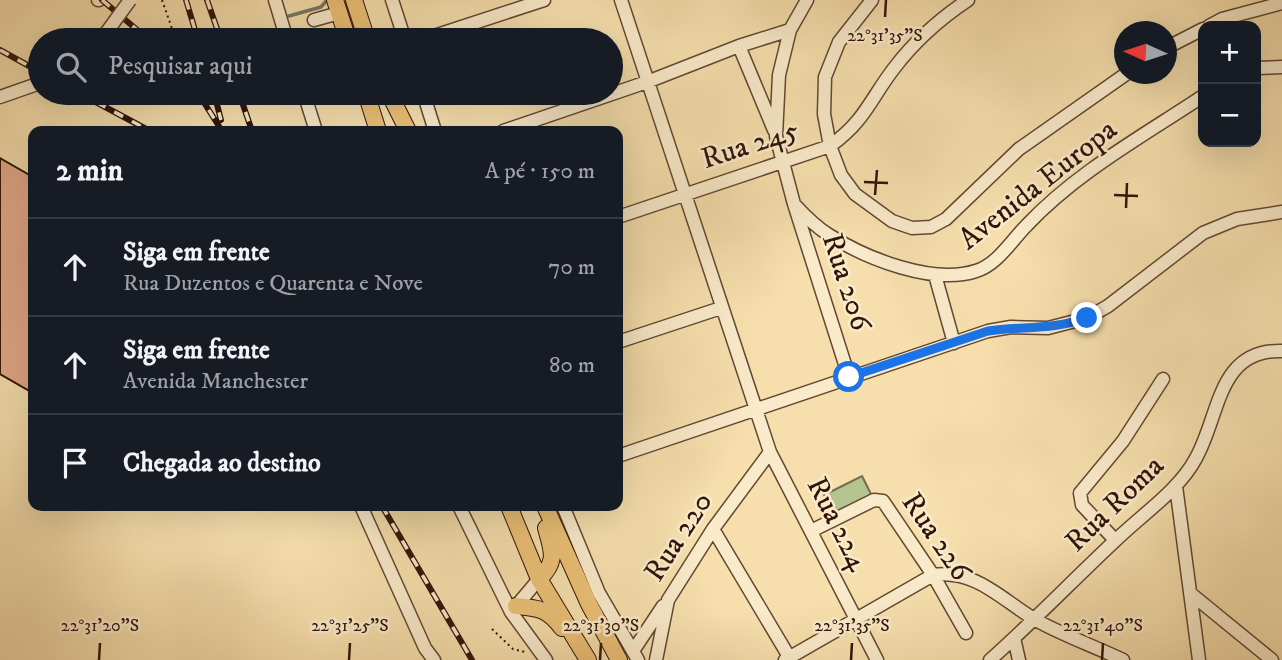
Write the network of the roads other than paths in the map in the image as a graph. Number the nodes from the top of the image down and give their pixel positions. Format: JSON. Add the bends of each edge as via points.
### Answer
{"nodes":[{"id":1,"x":130,"y":0,"type":"edge"},
{"id":2,"x":275,"y":0,"type":"edge"},
{"id":3,"x":354,"y":0,"type":"edge"},
{"id":4,"x":392,"y":0,"type":"edge"},
{"id":5,"x":544,"y":0,"type":"edge"},
{"id":6,"x":621,"y":0,"type":"edge"},
{"id":7,"x":807,"y":0,"type":"edge"},
{"id":8,"x":872,"y":0,"type":"edge"},
{"id":9,"x":968,"y":0,"type":"edge"},
{"id":10,"x":1282,"y":3,"type":"edge"},
{"id":11,"x":337,"y":6,"type":"edge"},
{"id":12,"x":314,"y":20,"type":"dead end"},
{"id":13,"x":1219,"y":21,"type":"edge"},
{"id":14,"x":110,"y":28,"type":"edge"},
{"id":15,"x":283,"y":28,"type":"edge"},
{"id":16,"x":344,"y":28,"type":"edge"},
{"id":17,"x":363,"y":28,"type":"edge"},
{"id":18,"x":401,"y":28,"type":"edge"},
{"id":19,"x":459,"y":28,"type":"edge"},
{"id":20,"x":790,"y":30,"type":"junction"},
{"id":21,"x":1198,"y":32,"type":"edge"},
{"id":22,"x":1177,"y":43,"type":"edge"},
{"id":23,"x":739,"y":46,"type":"junction"},
{"id":24,"x":1282,"y":67,"type":"edge"},
{"id":25,"x":1261,"y":68,"type":"edge"},
{"id":26,"x":647,"y":82,"type":"junction"},
{"id":27,"x":1114,"y":82,"type":"edge"},
{"id":28,"x":28,"y":87,"type":"edge"},
{"id":29,"x":623,"y":90,"type":"edge"},
{"id":30,"x":0,"y":97,"type":"edge"},
{"id":31,"x":1198,"y":99,"type":"edge"},
{"id":32,"x":308,"y":105,"type":"edge"},
{"id":33,"x":370,"y":105,"type":"edge"},
{"id":34,"x":395,"y":105,"type":"edge"},
{"id":35,"x":427,"y":105,"type":"edge"},
{"id":36,"x":579,"y":105,"type":"edge"},
{"id":37,"x":314,"y":126,"type":"edge"},
{"id":38,"x":376,"y":126,"type":"edge"},
{"id":39,"x":406,"y":126,"type":"edge"},
{"id":40,"x":433,"y":126,"type":"edge"},
{"id":41,"x":518,"y":126,"type":"edge"},
{"id":42,"x":776,"y":136,"type":"junction"},
{"id":43,"x":830,"y":146,"type":"junction"},
{"id":44,"x":781,"y":161,"type":"junction"},
{"id":45,"x":686,"y":194,"type":"junction"},
{"id":46,"x":794,"y":204,"type":"junction"},
{"id":47,"x":1282,"y":212,"type":"edge"},
{"id":48,"x":623,"y":215,"type":"edge"},
{"id":49,"x":830,"y":236,"type":"junction"},
{"id":50,"x":807,"y":246,"type":"junction"},
{"id":51,"x":935,"y":275,"type":"junction"},
{"id":52,"x":721,"y":308,"type":"junction"},
{"id":53,"x":623,"y":340,"type":"edge"},
{"id":54,"x":954,"y":343,"type":"junction"},
{"id":55,"x":1282,"y":351,"type":"edge"},
{"id":56,"x":849,"y":377,"type":"junction"},
{"id":57,"x":1163,"y":379,"type":"dead end"},
{"id":58,"x":754,"y":410,"type":"junction"},
{"id":59,"x":770,"y":452,"type":"junction"},
{"id":60,"x":623,"y":454,"type":"edge"},
{"id":61,"x":1176,"y":486,"type":"junction"},
{"id":62,"x":363,"y":511,"type":"edge"},
{"id":63,"x":462,"y":511,"type":"edge"},
{"id":64,"x":511,"y":511,"type":"edge"},
{"id":65,"x":540,"y":511,"type":"edge"},
{"id":66,"x":547,"y":511,"type":"edge"},
{"id":67,"x":565,"y":511,"type":"edge"},
{"id":68,"x":713,"y":529,"type":"junction"},
{"id":69,"x":811,"y":531,"type":"junction"},
{"id":70,"x":1115,"y":540,"type":"junction"},
{"id":71,"x":933,"y":575,"type":"junction"},
{"id":72,"x":539,"y":579,"type":"junction"},
{"id":73,"x":1190,"y":593,"type":"junction"},
{"id":74,"x":667,"y":600,"type":"junction"},
{"id":75,"x":514,"y":609,"type":"junction"},
{"id":76,"x":856,"y":618,"type":"junction"},
{"id":77,"x":1035,"y":619,"type":"junction"},
{"id":78,"x":965,"y":633,"type":"dead end"},
{"id":79,"x":1014,"y":638,"type":"junction"},
{"id":80,"x":425,"y":648,"type":"junction"},
{"id":81,"x":542,"y":655,"type":"edge"},
{"id":82,"x":586,"y":657,"type":"edge"},
{"id":83,"x":630,"y":657,"type":"edge"},
{"id":84,"x":788,"y":659,"type":"edge"},
{"id":85,"x":419,"y":660,"type":"edge"},
{"id":86,"x":434,"y":660,"type":"edge"},
{"id":87,"x":656,"y":660,"type":"edge"},
{"id":88,"x":877,"y":660,"type":"edge"},
{"id":89,"x":990,"y":660,"type":"edge"},
{"id":90,"x":1019,"y":660,"type":"edge"},
{"id":91,"x":1123,"y":660,"type":"edge"},
{"id":92,"x":1199,"y":660,"type":"edge"},
{"id":93,"x":1272,"y":660,"type":"edge"}],
"edges":[{"from":1,"to":14,"type":"street","bridge":true},
{"from":2,"to":15,"type":"street"},
{"from":3,"to":17,"type":"main road"},
{"from":4,"to":18,"type":"street"},
{"from":5,"to":19,"type":"street"},
{"from":6,"to":26,"type":"street","name":"Rua 224"},
{"from":7,"to":20,"type":"street"},
{"from":8,"to":43,"type":"street","via":[[839,42],[825,77],[824,114]]},
{"from":9,"to":43,"type":"street","via":[[907,54],[851,132]]},
{"from":10,"to":13,"type":"street"},
{"from":11,"to":12,"type":"street"},
{"from":11,"to":16,"type":"main road"},
{"from":20,"to":23,"type":"street"},
{"from":20,"to":42,"type":"street","via":[[779,75]]},
{"from":21,"to":22,"type":"street"},
{"from":23,"to":26,"type":"street"},
{"from":23,"to":42,"type":"street"},
{"from":24,"to":25,"type":"street"},
{"from":26,"to":29,"type":"street"},
{"from":26,"to":45,"type":"street","name":"Rua 224"},
{"from":27,"to":43,"type":"street","via":[[1019,149],[946,219],[931,227],[892,222],[855,194],[841,175]]},
{"from":28,"to":30,"type":"street"},
{"from":31,"to":51,"type":"street","name":"Avenida Europa","via":[[1041,209],[995,260],[979,271]]},
{"from":32,"to":37,"type":"street"},
{"from":33,"to":38,"type":"main road"},
{"from":34,"to":39,"type":"main road"},
{"from":35,"to":40,"type":"street"},
{"from":36,"to":41,"type":"street"},
{"from":42,"to":44,"type":"street","name":"Rua 206"},
{"from":43,"to":44,"type":"street","name":"Rua 245"},
{"from":44,"to":45,"type":"street","name":"Rua 245"},
{"from":44,"to":46,"type":"street","name":"Rua 206"},
{"from":45,"to":48,"type":"street","name":"Rua 245"},
{"from":45,"to":52,"type":"street","name":"Rua 224"},
{"from":46,"to":49,"type":"street","name":"Avenida Europa"},
{"from":46,"to":50,"type":"street","name":"Rua 206"},
{"from":47,"to":54,"type":"street","via":[[1237,219],[1203,233],[1087,318],[1048,328],[988,331]]},
{"from":49,"to":50,"type":"street"},
{"from":49,"to":51,"type":"street","name":"Avenida Europa","via":[[894,265]]},
{"from":50,"to":56,"type":"street","name":"Rua 206"},
{"from":51,"to":54,"type":"street"},
{"from":52,"to":53,"type":"street"},
{"from":52,"to":58,"type":"street","name":"Rua 224"},
{"from":54,"to":56,"type":"street"},
{"from":55,"to":61,"type":"street","name":"Rua Roma","via":[[1247,359],[1230,374],[1197,457]]},
{"from":56,"to":58,"type":"street"},
{"from":57,"to":70,"type":"street","via":[[1123,441],[1080,493],[1082,505]]},
{"from":58,"to":59,"type":"street","name":"Rua 224"},
{"from":58,"to":60,"type":"street"},
{"from":59,"to":68,"type":"street","name":"Rua 220"},
{"from":59,"to":69,"type":"street","name":"Rua 224"},
{"from":61,"to":70,"type":"street","name":"Rua Roma"},
{"from":61,"to":73,"type":"street"},
{"from":62,"to":80,"type":"street"},
{"from":63,"to":75,"type":"street"},
{"from":64,"to":72,"type":"main road"},
{"from":65,"to":72,"type":"main road","via":[[553,555],[548,571]]},
{"from":66,"to":83,"type":"main road","via":[[589,604]]},
{"from":67,"to":83,"type":"street"},
{"from":68,"to":74,"type":"street","name":"Rua 220"},
{"from":68,"to":84,"type":"street"},
{"from":69,"to":71,"type":"street","name":"Rua 226","via":[[879,499]]},
{"from":69,"to":76,"type":"street","name":"Rua 224"},
{"from":70,"to":77,"type":"street","name":"Rua Roma"},
{"from":71,"to":76,"type":"street"},
{"from":71,"to":77,"type":"street","via":[[974,580]]},
{"from":71,"to":78,"type":"street","name":"Rua 226"},
{"from":72,"to":75,"type":"street"},
{"from":72,"to":82,"type":"main road"},
{"from":73,"to":92,"type":"street"},
{"from":73,"to":93,"type":"street"},
{"from":74,"to":83,"type":"street"},
{"from":74,"to":87,"type":"street","name":"Rua 220"},
{"from":75,"to":81,"type":"street"},
{"from":75,"to":82,"type":"main road","via":[[541,609],[552,615]]},
{"from":76,"to":84,"type":"street"},
{"from":76,"to":88,"type":"street","name":"Rua 224"},
{"from":77,"to":79,"type":"street","name":"Rua Roma"},
{"from":77,"to":91,"type":"street"},
{"from":79,"to":89,"type":"street","name":"Rua Roma"},
{"from":79,"to":90,"type":"street"},
{"from":80,"to":85,"type":"street"},
{"from":80,"to":86,"type":"street"}]}
